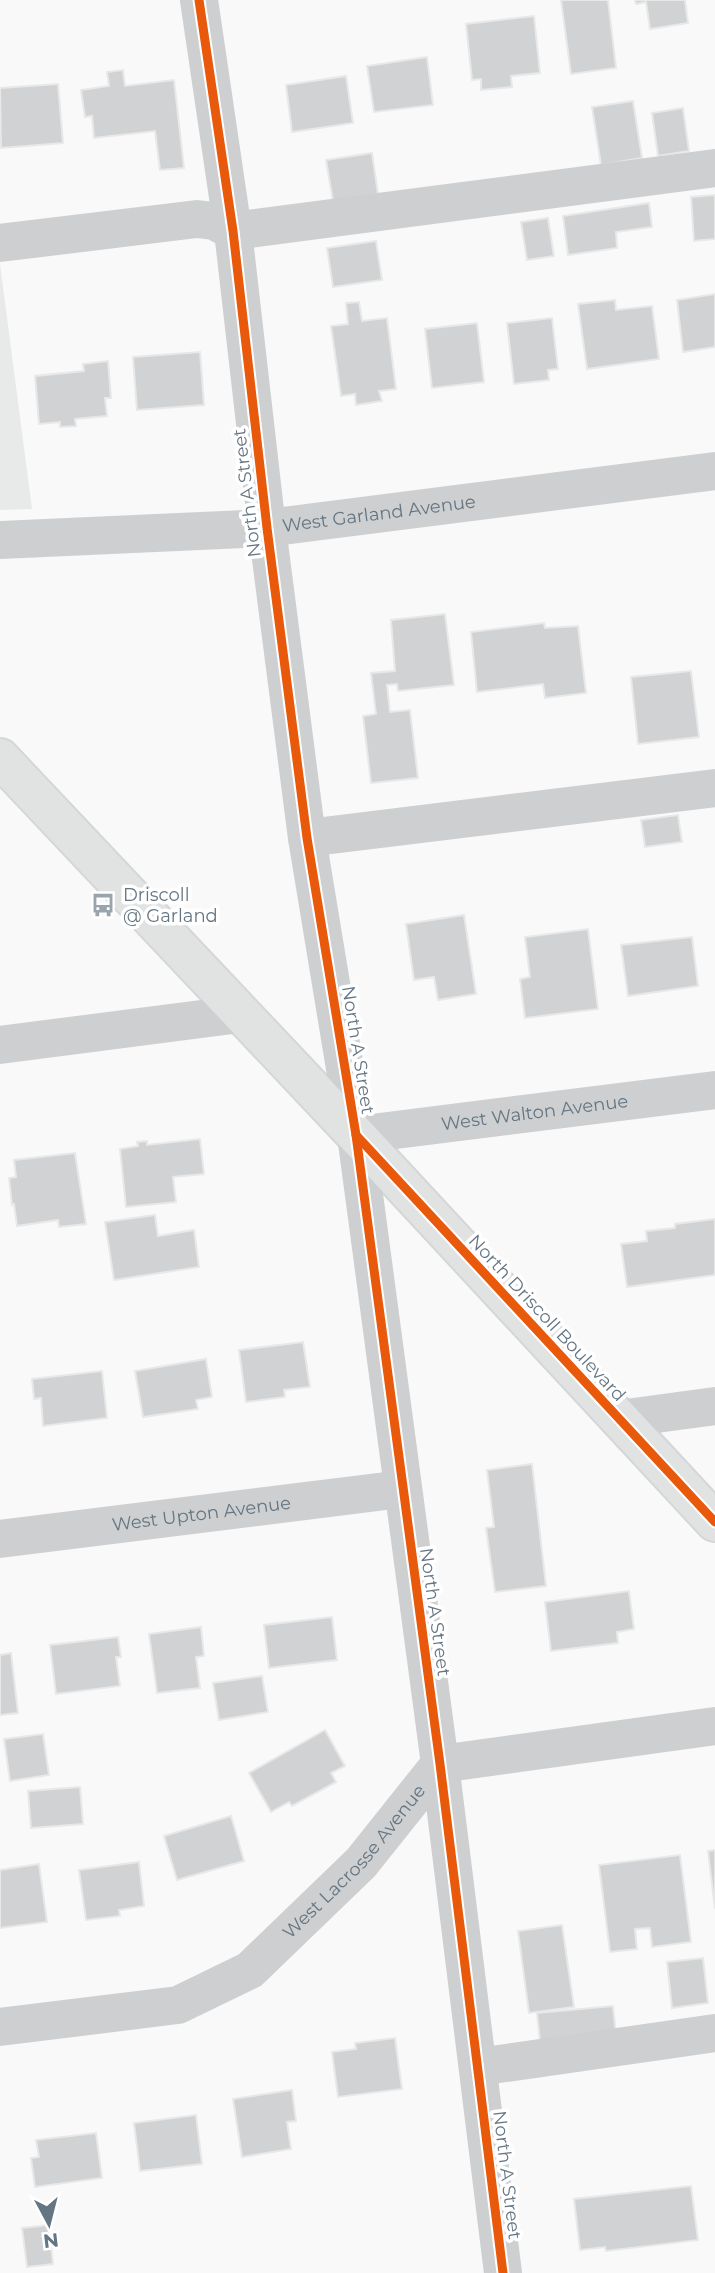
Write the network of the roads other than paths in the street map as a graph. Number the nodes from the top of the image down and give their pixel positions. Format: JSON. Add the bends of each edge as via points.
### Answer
{"nodes":[{"id":1,"x":199,"y":0,"type":"edge"},
{"id":2,"x":715,"y":168,"type":"edge"},
{"id":3,"x":233,"y":231,"type":"junction"},
{"id":4,"x":0,"y":243,"type":"edge"},
{"id":5,"x":715,"y":471,"type":"edge"},
{"id":6,"x":267,"y":528,"type":"junction"},
{"id":7,"x":0,"y":540,"type":"edge"},
{"id":8,"x":0,"y":758,"type":"edge"},
{"id":9,"x":715,"y":788,"type":"edge"},
{"id":10,"x":307,"y":838,"type":"junction"},
{"id":11,"x":240,"y":1014,"type":"junction"},
{"id":12,"x":0,"y":1045,"type":"edge"},
{"id":13,"x":715,"y":1090,"type":"edge"},
{"id":14,"x":356,"y":1136,"type":"junction"},
{"id":15,"x":715,"y":1406,"type":"edge"},
{"id":16,"x":619,"y":1419,"type":"junction"},
{"id":17,"x":402,"y":1489,"type":"junction"},
{"id":18,"x":715,"y":1522,"type":"edge"},
{"id":19,"x":0,"y":1539,"type":"edge"},
{"id":20,"x":715,"y":1726,"type":"edge"},
{"id":21,"x":440,"y":1764,"type":"junction"},
{"id":22,"x":0,"y":2027,"type":"edge"},
{"id":23,"x":715,"y":2033,"type":"edge"},
{"id":24,"x":478,"y":2067,"type":"junction"},
{"id":25,"x":503,"y":2273,"type":"edge"}],
"edges":[{"from":1,"to":3,"type":"street","name":"North A Street"},
{"from":2,"to":3,"type":"street"},
{"from":3,"to":4,"type":"street","via":[[197,219]]},
{"from":3,"to":6,"type":"street","name":"North A Street"},
{"from":5,"to":6,"type":"street","name":"West Garland Avenue"},
{"from":6,"to":7,"type":"street","name":"West Garland Avenue"},
{"from":6,"to":10,"type":"street","name":"North A Street"},
{"from":8,"to":11,"type":"main road","name":"North Driscoll Boulevard"},
{"from":9,"to":10,"type":"street"},
{"from":10,"to":14,"type":"street","name":"North A Street"},
{"from":11,"to":12,"type":"street"},
{"from":11,"to":14,"type":"main road","name":"North Driscoll Boulevard"},
{"from":13,"to":14,"type":"street","name":"West Walton Avenue"},
{"from":14,"to":16,"type":"main road","name":"North Driscoll Boulevard"},
{"from":14,"to":17,"type":"street","name":"North A Street"},
{"from":15,"to":16,"type":"street"},
{"from":16,"to":18,"type":"main road","name":"North Driscoll Boulevard"},
{"from":17,"to":19,"type":"street","name":"West Upton Avenue"},
{"from":17,"to":21,"type":"street","name":"North A Street"},
{"from":20,"to":21,"type":"street"},
{"from":21,"to":22,"type":"street","name":"West Lacrosse Avenue","via":[[361,1863],[250,1970],[178,2005]]},
{"from":21,"to":24,"type":"street","name":"North A Street"},
{"from":23,"to":24,"type":"street"},
{"from":24,"to":25,"type":"street","name":"North A Street"}]}
